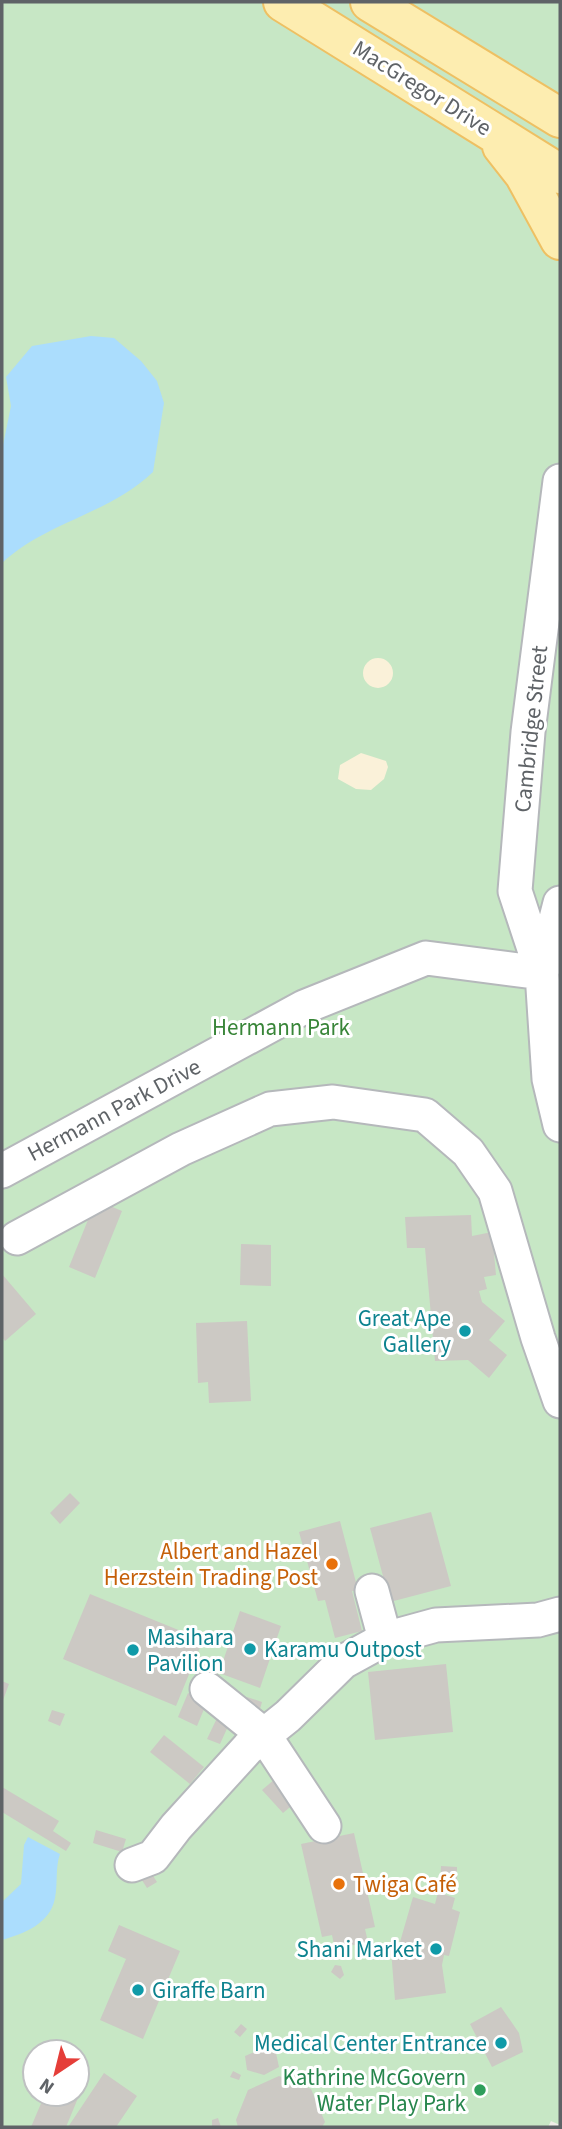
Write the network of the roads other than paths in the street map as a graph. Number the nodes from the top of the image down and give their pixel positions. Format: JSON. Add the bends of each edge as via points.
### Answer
{"nodes":[{"id":1,"x":283,"y":2,"type":"edge"},
{"id":2,"x":370,"y":2,"type":"edge"},
{"id":3,"x":560,"y":118,"type":"edge"},
{"id":4,"x":487,"y":128,"type":"junction"},
{"id":5,"x":560,"y":174,"type":"edge"},
{"id":6,"x":560,"y":240,"type":"edge"},
{"id":7,"x":560,"y":481,"type":"edge"},
{"id":8,"x":560,"y":903,"type":"edge"},
{"id":9,"x":542,"y":973,"type":"junction"},
{"id":10,"x":560,"y":1125,"type":"edge"},
{"id":11,"x":2,"y":1171,"type":"edge"},
{"id":12,"x":17,"y":1238,"type":"dead end"},
{"id":13,"x":560,"y":1401,"type":"edge"},
{"id":14,"x":372,"y":1591,"type":"dead end"},
{"id":15,"x":560,"y":1614,"type":"edge"},
{"id":16,"x":385,"y":1639,"type":"junction"},
{"id":17,"x":207,"y":1689,"type":"dead end"},
{"id":18,"x":264,"y":1735,"type":"junction"},
{"id":19,"x":324,"y":1826,"type":"dead end"},
{"id":20,"x":132,"y":1865,"type":"dead end"}],
"edges":[{"from":1,"to":4,"type":"main road","name":"MacGregor Drive"},
{"from":2,"to":3,"type":"main road","name":"MacGregor Drive"},
{"from":4,"to":5,"type":"main road","name":"MacGregor Drive"},
{"from":4,"to":6,"type":"main road","via":[[524,174]]},
{"from":7,"to":9,"type":"street","name":"Cambridge Street","via":[[528,732],[515,891]]},
{"from":8,"to":9,"type":"street","name":"Cambridge Street"},
{"from":9,"to":10,"type":"street","name":"Cambridge Street","via":[[549,1079]]},
{"from":9,"to":11,"type":"street","name":"Hermann Park Drive","via":[[426,958],[304,1006]]},
{"from":12,"to":13,"type":"street","via":[[181,1149],[270,1109],[333,1102],[425,1115],[468,1152],[495,1191]]},
{"from":14,"to":16,"type":"street"},
{"from":15,"to":16,"type":"street","via":[[538,1620],[436,1625]]},
{"from":16,"to":18,"type":"street","via":[[343,1662]]},
{"from":17,"to":18,"type":"street"},
{"from":18,"to":19,"type":"street"},
{"from":18,"to":20,"type":"street","via":[[153,1857]]}]}
